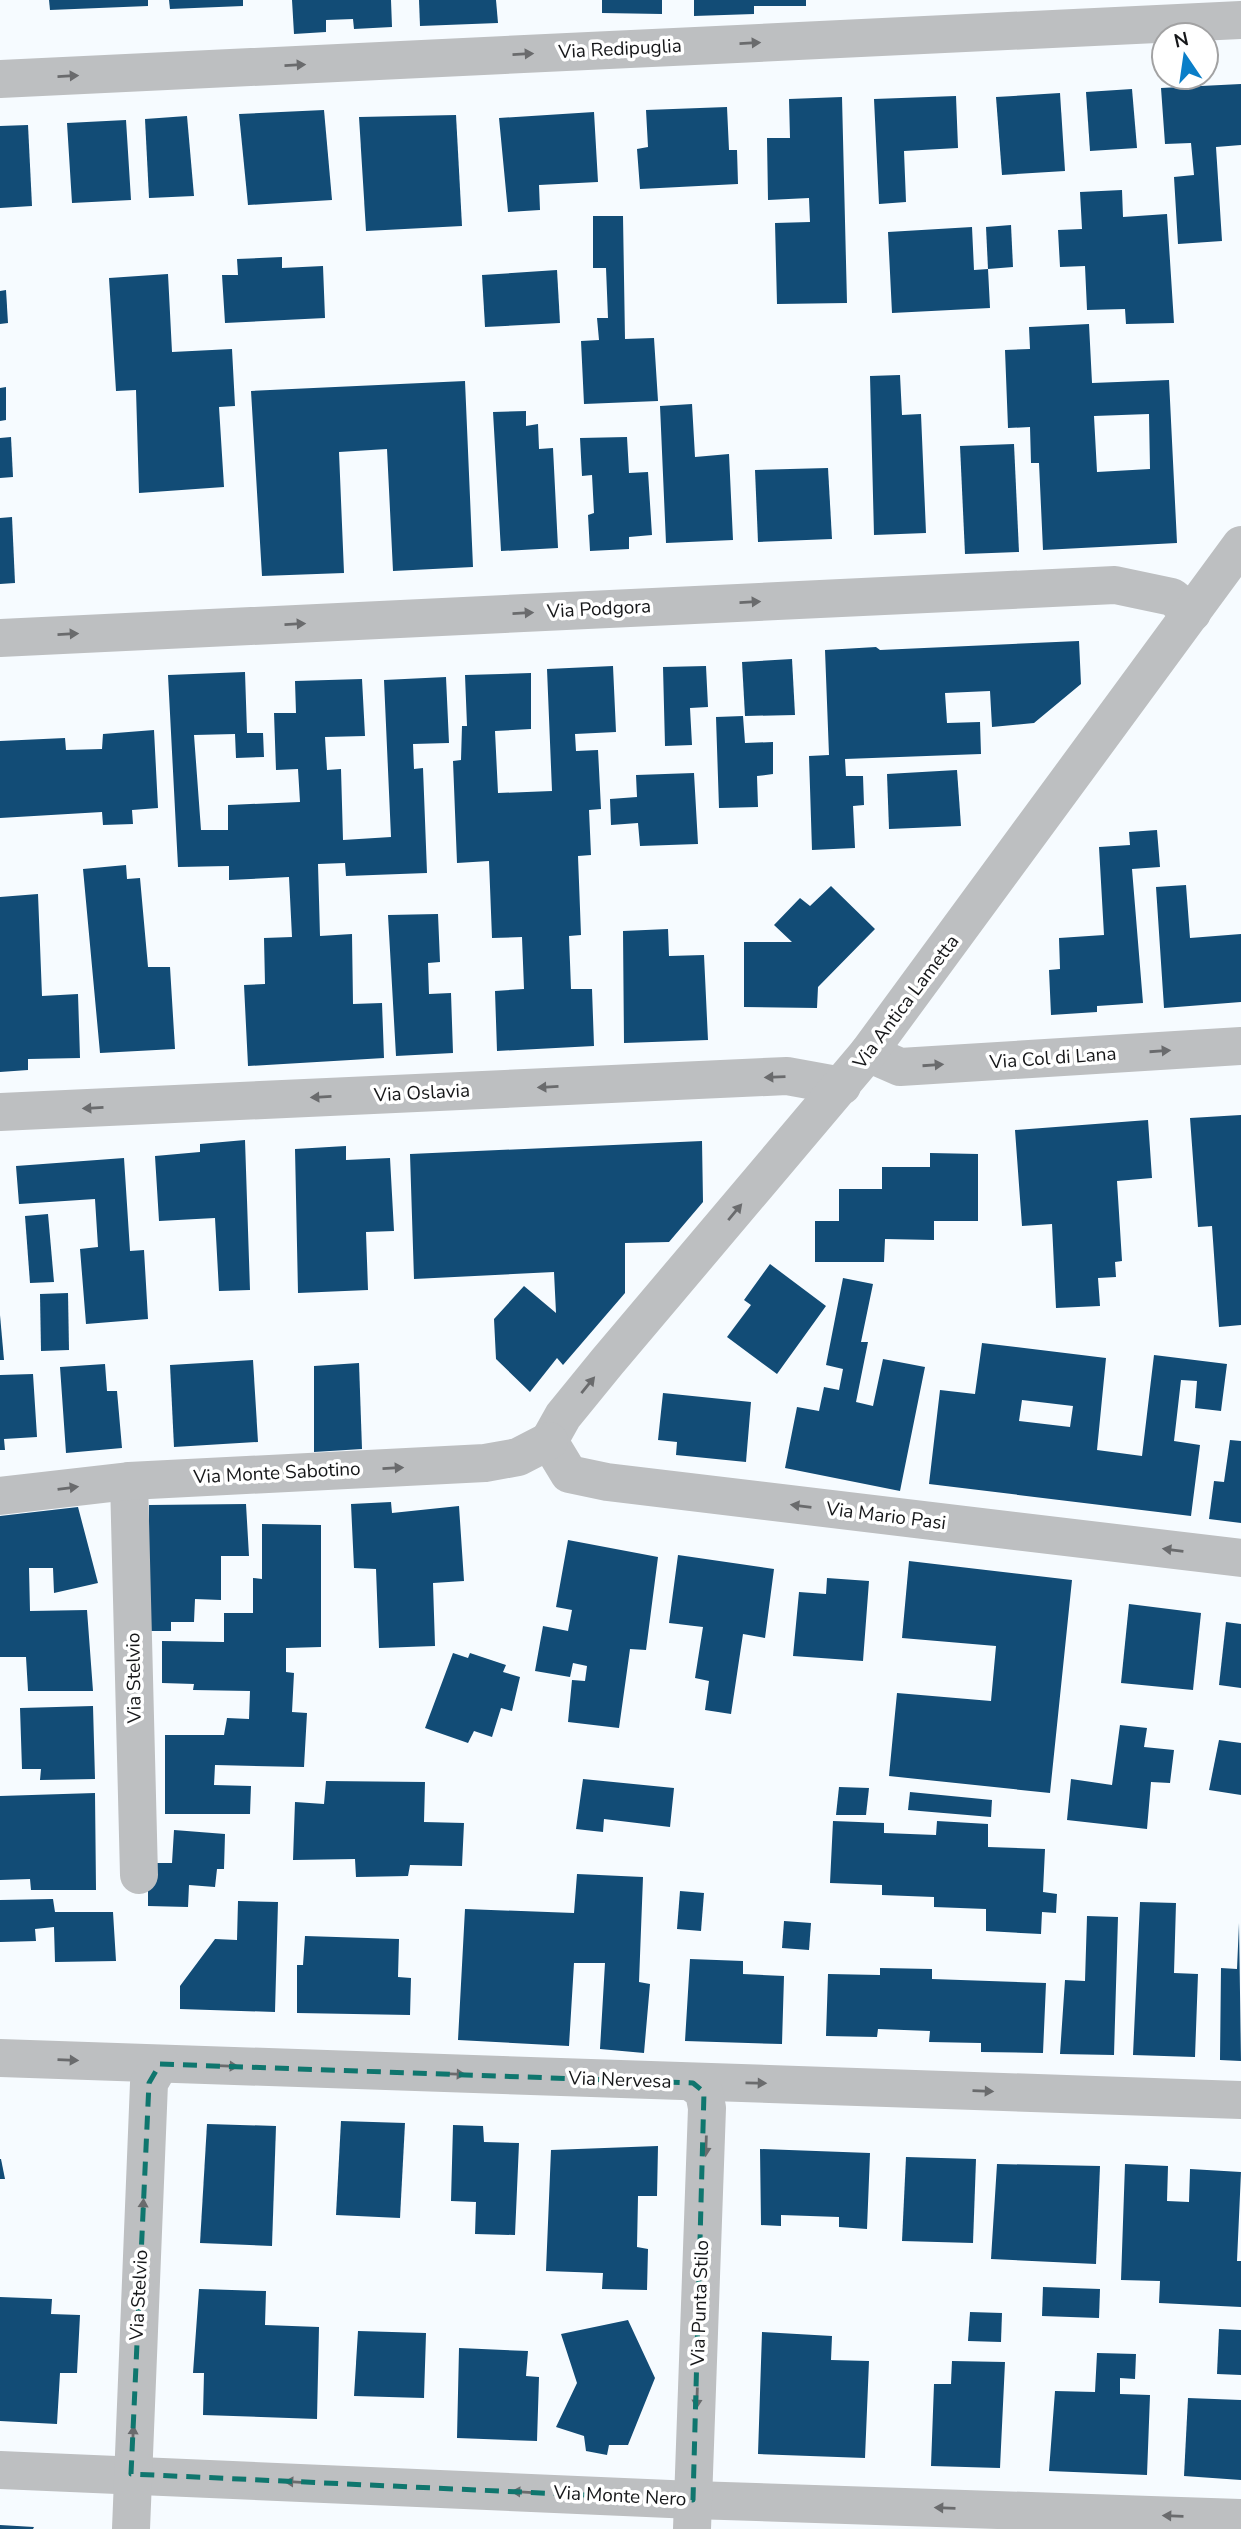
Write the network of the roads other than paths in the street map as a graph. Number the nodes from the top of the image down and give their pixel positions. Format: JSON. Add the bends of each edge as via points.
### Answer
{"nodes":[{"id":1,"x":1241,"y":20,"type":"edge"},
{"id":2,"x":0,"y":79,"type":"edge"},
{"id":3,"x":1241,"y":545,"type":"edge"},
{"id":4,"x":1192,"y":613,"type":"junction"},
{"id":5,"x":0,"y":638,"type":"edge"},
{"id":6,"x":1241,"y":1046,"type":"edge"},
{"id":7,"x":868,"y":1053,"type":"junction"},
{"id":8,"x":842,"y":1086,"type":"junction"},
{"id":9,"x":0,"y":1112,"type":"edge"},
{"id":10,"x":550,"y":1441,"type":"junction"},
{"id":11,"x":130,"y":1481,"type":"junction"},
{"id":12,"x":0,"y":1496,"type":"edge"},
{"id":13,"x":1241,"y":1558,"type":"edge"},
{"id":14,"x":139,"y":1875,"type":"dead end"},
{"id":15,"x":0,"y":2058,"type":"edge"},
{"id":16,"x":160,"y":2064,"type":"junction"},
{"id":17,"x":693,"y":2083,"type":"junction"},
{"id":18,"x":1241,"y":2100,"type":"edge"},
{"id":19,"x":0,"y":2470,"type":"edge"},
{"id":20,"x":131,"y":2474,"type":"junction"},
{"id":21,"x":692,"y":2514,"type":"edge"},
{"id":22,"x":1241,"y":2518,"type":"edge"},
{"id":23,"x":131,"y":2529,"type":"edge"}],
"edges":[{"from":2,"to":1,"type":"street","name":"Via Redipuglia","one_way":true},
{"from":3,"to":4,"type":"street","name":"Via Antica Lametta"},
{"from":5,"to":4,"type":"street","name":"Via Podgora","one_way":true,"via":[[1115,585],[1172,597]]},
{"from":4,"to":7,"type":"street","name":"Via Antica Lametta"},
{"from":7,"to":6,"type":"street","name":"Via Col di Lana","one_way":true,"via":[[900,1067]]},
{"from":7,"to":8,"type":"street","name":"Via Antica Lametta"},
{"from":8,"to":9,"type":"street","name":"Via Oslavia","one_way":true,"via":[[787,1076]]},
{"from":10,"to":8,"type":"street","name":"Via Antica Lametta","one_way":true,"via":[[607,1363]]},
{"from":11,"to":10,"type":"street","name":"Via Monte Sabotino","one_way":true,"via":[[485,1463],[518,1457]]},
{"from":13,"to":10,"type":"street","name":"Via Mario Pasi","one_way":true,"via":[[607,1482],[569,1474]]},
{"from":12,"to":11,"type":"street","name":"Via Monte Sabotino","one_way":true},
{"from":11,"to":14,"type":"street","name":"Via Stelvio"},
{"from":15,"to":16,"type":"street","name":"Via Nervesa","one_way":true},
{"from":16,"to":17,"type":"street","name":"Via Nervesa","one_way":true},
{"from":20,"to":16,"type":"street","name":"Via Stelvio","one_way":true,"via":[[149,2083]]},
{"from":17,"to":18,"type":"street","name":"Via Nervesa","one_way":true},
{"from":17,"to":21,"type":"street","name":"Via Punta Stilo","one_way":true,"via":[[704,2092],[708,2108]]},
{"from":19,"to":20,"type":"street","name":"Via Monte Nero"},
{"from":21,"to":20,"type":"street","name":"Via Monte Nero","one_way":true},
{"from":20,"to":23,"type":"street","name":"Via Stelvio"},
{"from":22,"to":21,"type":"street","name":"Via Monte Nero","one_way":true}]}
